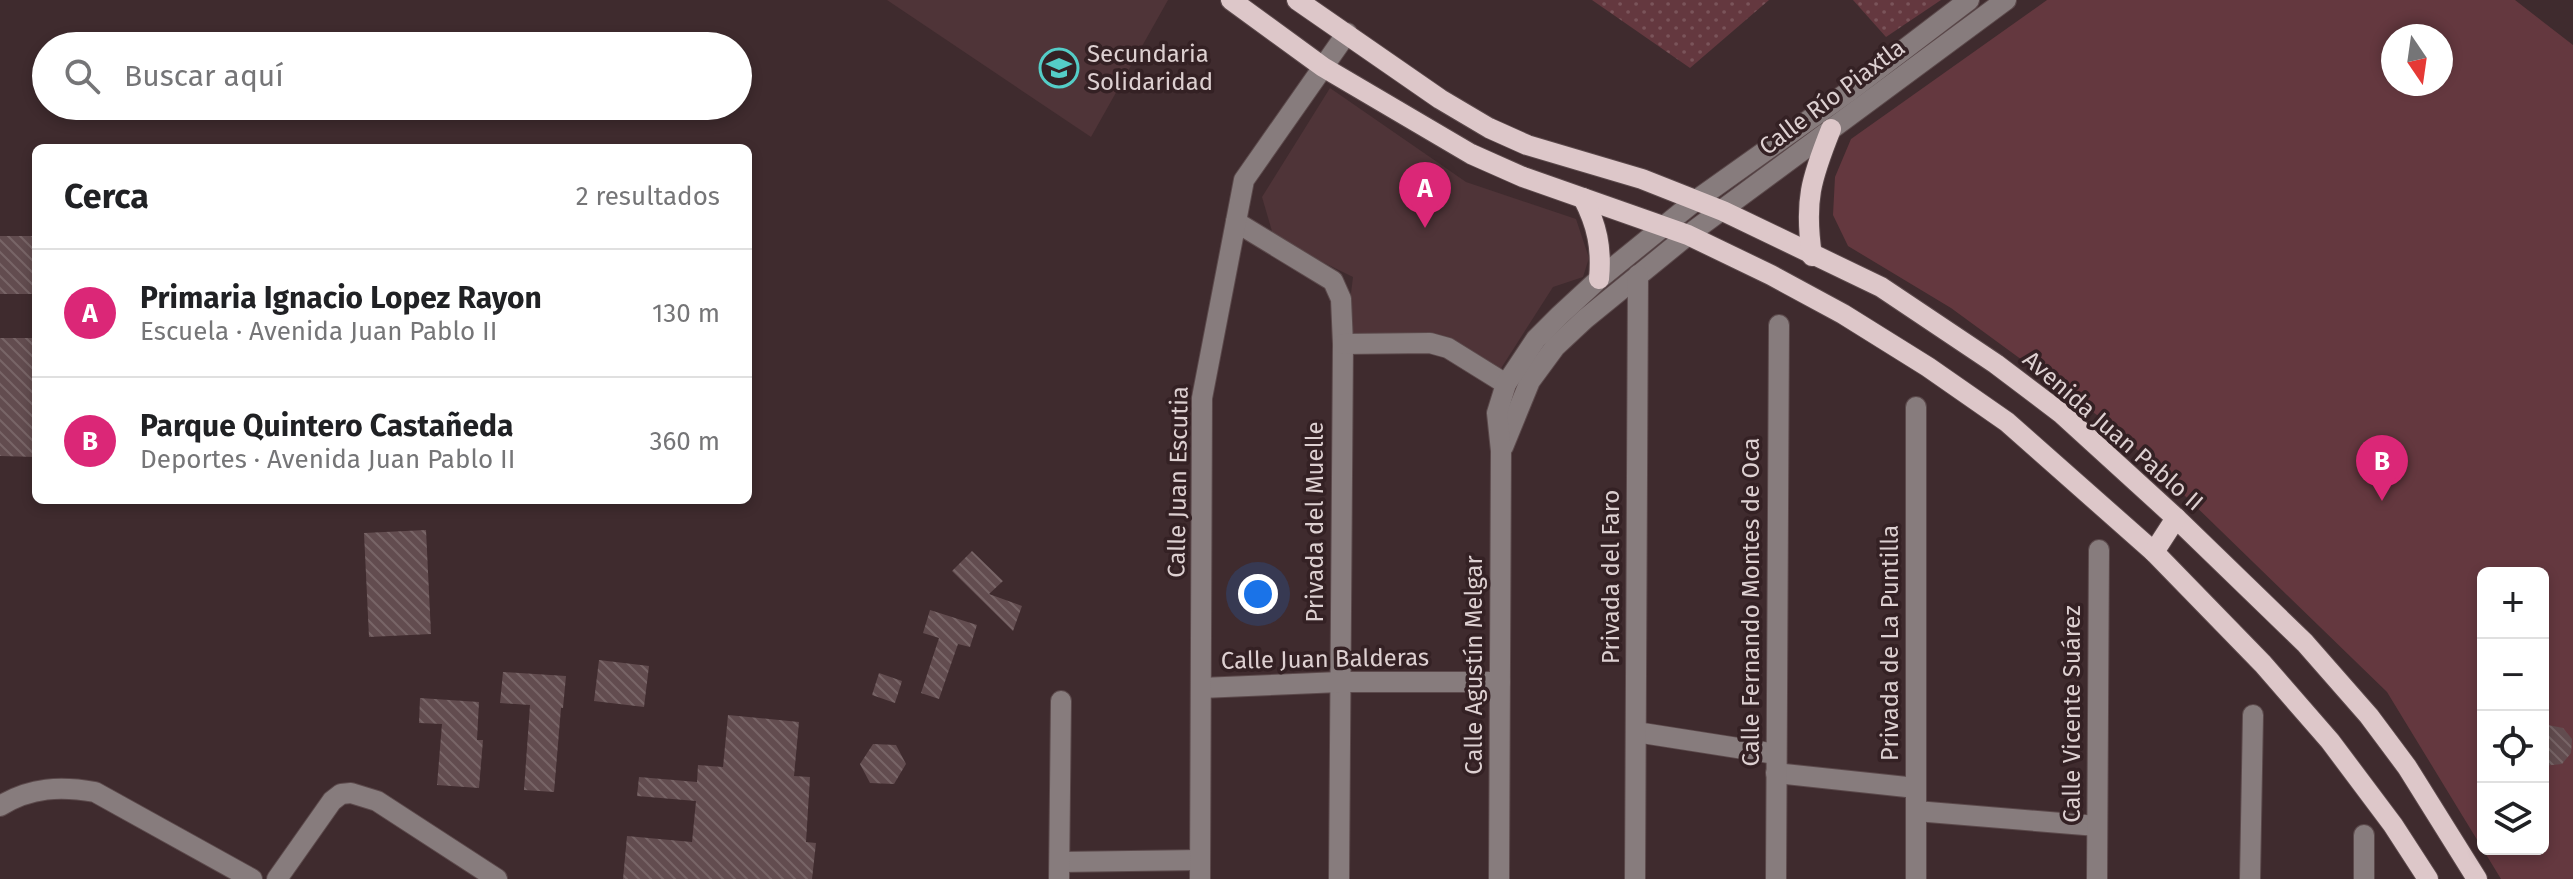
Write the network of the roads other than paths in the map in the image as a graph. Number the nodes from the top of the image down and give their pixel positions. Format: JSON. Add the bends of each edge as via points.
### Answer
{"nodes":[{"id":1,"x":1231,"y":0,"type":"edge"},
{"id":2,"x":1297,"y":0,"type":"edge"},
{"id":3,"x":1969,"y":0,"type":"edge"},
{"id":4,"x":2006,"y":0,"type":"edge"},
{"id":5,"x":1347,"y":33,"type":"junction"},
{"id":6,"x":1323,"y":67,"type":"junction"},
{"id":7,"x":1831,"y":129,"type":"junction"},
{"id":8,"x":1583,"y":198,"type":"junction"},
{"id":9,"x":1695,"y":201,"type":"junction"},
{"id":10,"x":1723,"y":211,"type":"junction"},
{"id":11,"x":1236,"y":222,"type":"junction"},
{"id":12,"x":1663,"y":226,"type":"junction"},
{"id":13,"x":1688,"y":235,"type":"junction"},
{"id":14,"x":1812,"y":256,"type":"junction"},
{"id":15,"x":1638,"y":275,"type":"junction"},
{"id":16,"x":1599,"y":279,"type":"junction"},
{"id":17,"x":1779,"y":325,"type":"dead end"},
{"id":18,"x":1343,"y":344,"type":"junction"},
{"id":19,"x":1506,"y":384,"type":"junction"},
{"id":20,"x":1916,"y":407,"type":"dead end"},
{"id":21,"x":1501,"y":451,"type":"junction"},
{"id":22,"x":2176,"y":518,"type":"junction"},
{"id":23,"x":2099,"y":550,"type":"dead end"},
{"id":24,"x":2154,"y":552,"type":"junction"},
{"id":25,"x":1340,"y":682,"type":"junction"},
{"id":26,"x":1500,"y":682,"type":"junction"},
{"id":27,"x":1201,"y":688,"type":"junction"},
{"id":28,"x":1061,"y":701,"type":"dead end"},
{"id":29,"x":2253,"y":715,"type":"dead end"},
{"id":30,"x":1636,"y":732,"type":"junction"},
{"id":31,"x":1776,"y":764,"type":"junction"},
{"id":32,"x":1916,"y":788,"type":"junction"},
{"id":33,"x":0,"y":806,"type":"edge"},
{"id":34,"x":1916,"y":811,"type":"junction"},
{"id":35,"x":2097,"y":826,"type":"junction"},
{"id":36,"x":2364,"y":835,"type":"dead end"},
{"id":37,"x":1200,"y":870,"type":"edge"},
{"id":38,"x":1060,"y":871,"type":"edge"},
{"id":39,"x":252,"y":879,"type":"edge"},
{"id":40,"x":277,"y":879,"type":"edge"},
{"id":41,"x":497,"y":879,"type":"edge"},
{"id":42,"x":1339,"y":879,"type":"edge"},
{"id":43,"x":1499,"y":879,"type":"edge"},
{"id":44,"x":1635,"y":879,"type":"edge"},
{"id":45,"x":1776,"y":879,"type":"edge"},
{"id":46,"x":1916,"y":879,"type":"edge"},
{"id":47,"x":2097,"y":879,"type":"edge"},
{"id":48,"x":2250,"y":879,"type":"edge"},
{"id":49,"x":2364,"y":879,"type":"edge"},
{"id":50,"x":2428,"y":879,"type":"edge"},
{"id":51,"x":2477,"y":879,"type":"edge"}],
"edges":[{"from":1,"to":6,"type":"main road"},
{"from":2,"to":5,"type":"main road","name":"Avenida Juan Pablo II"},
{"from":3,"to":9,"type":"street","name":"Calle Río Piaxtla"},
{"from":4,"to":7,"type":"street","name":"Calle Río Piaxtla"},
{"from":5,"to":6,"type":"street"},
{"from":5,"to":9,"type":"main road","name":"Avenida Juan Pablo II","via":[[1489,128]]},
{"from":6,"to":8,"type":"main road","via":[[1471,154]]},
{"from":6,"to":11,"type":"street","name":"Calle Juan Escutia","via":[[1244,180]]},
{"from":7,"to":10,"type":"street","name":"Calle Río Piaxtla"},
{"from":7,"to":14,"type":"main road","via":[[1808,198]]},
{"from":8,"to":12,"type":"main road"},
{"from":8,"to":16,"type":"main road","via":[[1600,242]]},
{"from":9,"to":10,"type":"main road","name":"Avenida Juan Pablo II"},
{"from":9,"to":12,"type":"street","name":"Calle Río Piaxtla"},
{"from":10,"to":13,"type":"street","name":"Calle Río Piaxtla"},
{"from":10,"to":14,"type":"main road","name":"Avenida Juan Pablo II"},
{"from":11,"to":18,"type":"street","name":"Privada del Muelle","via":[[1333,281],[1341,299]]},
{"from":11,"to":27,"type":"street","name":"Calle Juan Escutia","via":[[1202,398]]},
{"from":12,"to":13,"type":"main road"},
{"from":12,"to":16,"type":"street","name":"Calle Agustín Melgar"},
{"from":13,"to":15,"type":"street","name":"Calle Agustín Melgar"},
{"from":13,"to":24,"type":"main road","via":[[1843,314],[1928,367],[2007,422]]},
{"from":14,"to":22,"type":"main road","name":"Avenida Juan Pablo II","via":[[1881,287],[1996,364],[2062,414]]},
{"from":15,"to":21,"type":"street","name":"Calle Agustín Melgar","via":[[1555,347],[1530,381]]},
{"from":15,"to":30,"type":"street","name":"Privada del Faro"},
{"from":16,"to":19,"type":"street","name":"Calle Agustín Melgar","via":[[1536,339]]},
{"from":17,"to":31,"type":"street","name":"Calle Fernando Montes de Oca"},
{"from":18,"to":19,"type":"street","via":[[1430,343],[1448,348]]},
{"from":18,"to":25,"type":"street","name":"Privada del Muelle"},
{"from":19,"to":21,"type":"street","name":"Calle Agustín Melgar","via":[[1497,413]]},
{"from":20,"to":32,"type":"street","name":"Privada de La Puntilla"},
{"from":21,"to":26,"type":"street","name":"Calle Agustín Melgar"},
{"from":22,"to":24,"type":"main road"},
{"from":22,"to":51,"type":"main road","name":"Avenida Juan Pablo II","via":[[2305,643],[2369,716]]},
{"from":23,"to":35,"type":"street","name":"Calle Vicente Suárez"},
{"from":24,"to":50,"type":"main road","via":[[2330,741]]},
{"from":25,"to":26,"type":"street","name":"Calle Juan Balderas"},
{"from":25,"to":27,"type":"street","name":"Calle Juan Balderas"},
{"from":25,"to":42,"type":"street","name":"Privada del Muelle"},
{"from":26,"to":43,"type":"street","name":"Calle Agustín Melgar"},
{"from":27,"to":37,"type":"street","name":"Calle Juan Escutia"},
{"from":28,"to":38,"type":"street"},
{"from":29,"to":48,"type":"street"},
{"from":30,"to":31,"type":"street"},
{"from":30,"to":44,"type":"street","name":"Privada del Faro"},
{"from":31,"to":32,"type":"street"},
{"from":31,"to":45,"type":"street","name":"Calle Fernando Montes de Oca"},
{"from":32,"to":34,"type":"street","name":"Privada de La Puntilla"},
{"from":33,"to":39,"type":"street","via":[[40,789],[95,792]]},
{"from":34,"to":35,"type":"street"},
{"from":34,"to":46,"type":"street","name":"Privada de La Puntilla"},
{"from":35,"to":47,"type":"street","name":"Calle Vicente Suárez"},
{"from":36,"to":49,"type":"street"},
{"from":37,"to":38,"type":"street"},
{"from":40,"to":41,"type":"street","via":[[341,794],[377,801]]}]}
